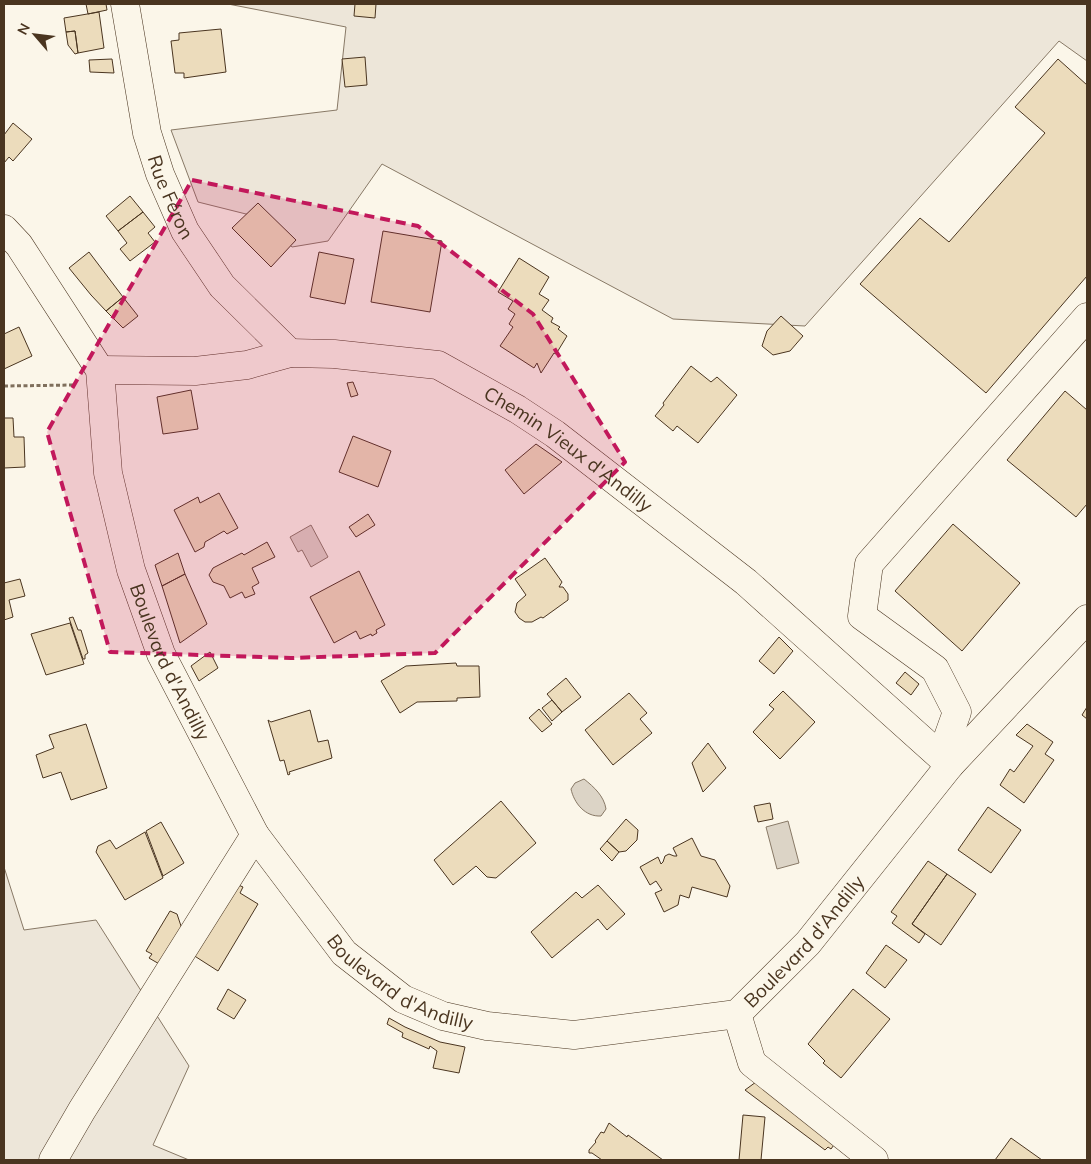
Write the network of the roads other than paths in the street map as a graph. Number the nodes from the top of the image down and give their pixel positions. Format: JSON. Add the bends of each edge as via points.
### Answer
{"nodes":[{"id":1,"x":125,"y":4,"type":"edge"},
{"id":2,"x":4,"y":228,"type":"edge"},
{"id":3,"x":1087,"y":317,"type":"edge"},
{"id":4,"x":290,"y":353,"type":"junction"},
{"id":5,"x":100,"y":370,"type":"junction"},
{"id":6,"x":1087,"y":619,"type":"edge"},
{"id":7,"x":945,"y":761,"type":"junction"},
{"id":8,"x":255,"y":835,"type":"junction"},
{"id":9,"x":737,"y":1014,"type":"junction"},
{"id":10,"x":53,"y":1160,"type":"edge"},
{"id":11,"x":874,"y":1160,"type":"edge"}],
"edges":[{"from":1,"to":4,"type":"street","name":"Rue Féron","via":[[147,133],[160,174],[185,231],[222,286]]},
{"from":2,"to":5,"type":"street","name":"Boulevard d'Andilly"},
{"from":3,"to":7,"type":"street","via":[[869,564],[862,616],[935,669],[957,712]]},
{"from":4,"to":5,"type":"street","name":"Chemin Vieux d'Andilly","via":[[247,365],[195,370]]},
{"from":4,"to":7,"type":"street","name":"Chemin Vieux d'Andilly","via":[[334,354],[438,366],[517,409],[555,434],[746,582]]},
{"from":5,"to":8,"type":"street","name":"Boulevard d'Andilly","via":[[108,473],[131,570],[161,654]]},
{"from":6,"to":7,"type":"street","name":"Boulevard d'Andilly"},
{"from":7,"to":9,"type":"street","name":"Boulevard d'Andilly","via":[[808,943]]},
{"from":8,"to":9,"type":"street","name":"Boulevard d'Andilly","via":[[344,953],[403,1000],[443,1016],[487,1026],[574,1035]]},
{"from":8,"to":10,"type":"street"},
{"from":9,"to":11,"type":"street","via":[[752,1063]]}]}
